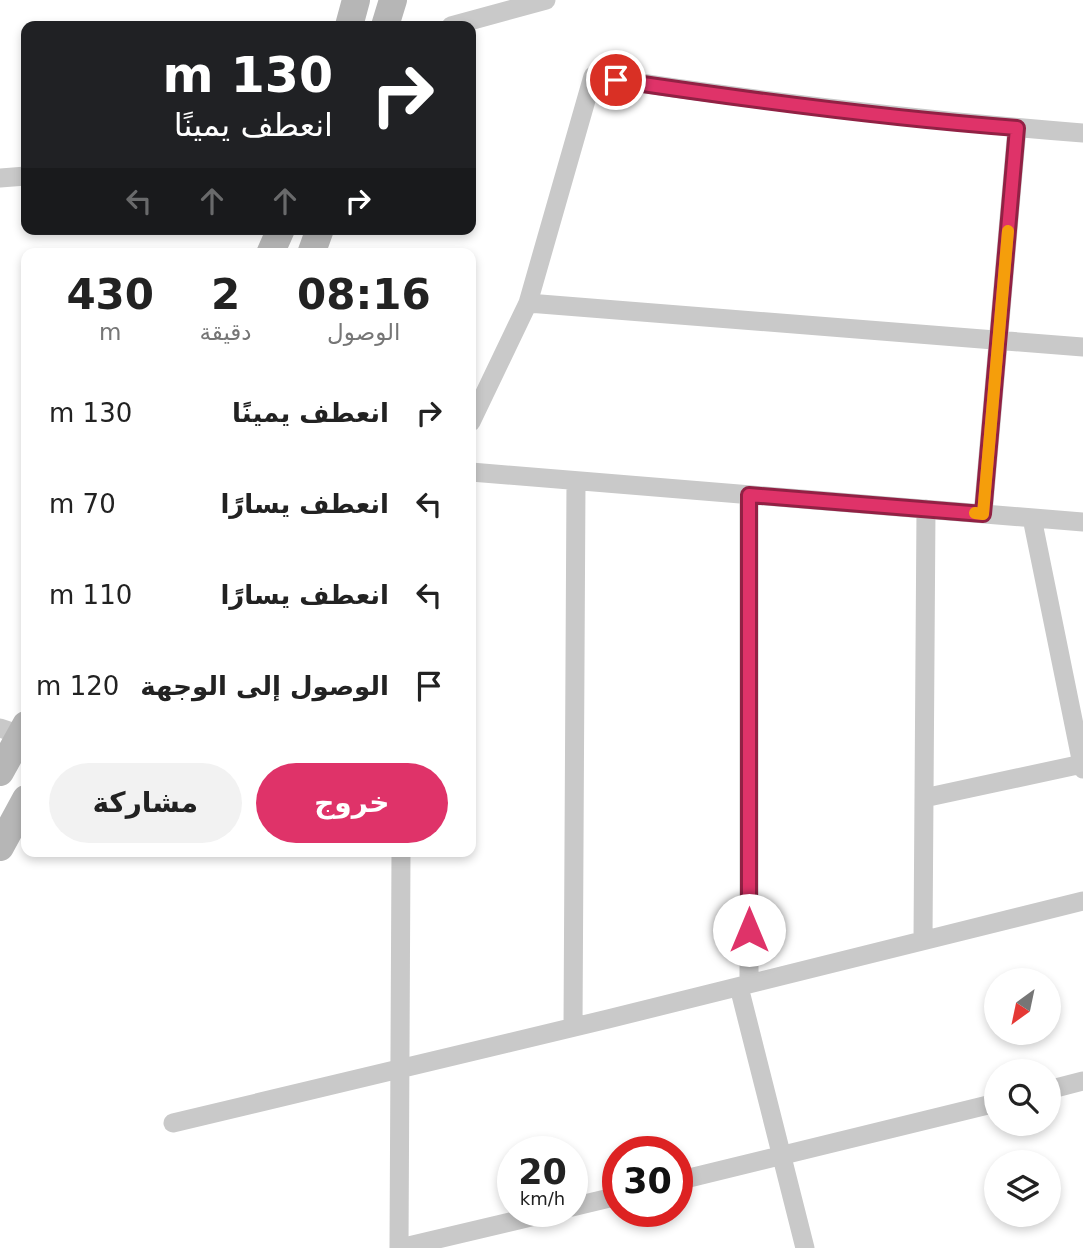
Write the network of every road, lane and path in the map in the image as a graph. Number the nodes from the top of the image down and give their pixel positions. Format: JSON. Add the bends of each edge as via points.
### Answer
{"nodes":[{"id":1,"x":356,"y":0,"type":"edge"},
{"id":2,"x":393,"y":0,"type":"edge"},
{"id":3,"x":546,"y":0,"type":"edge"},
{"id":4,"x":350,"y":21,"type":"edge"},
{"id":5,"x":387,"y":21,"type":"edge"},
{"id":6,"x":469,"y":21,"type":"edge"},
{"id":7,"x":1017,"y":128,"type":"junction"},
{"id":8,"x":1083,"y":133,"type":"edge"},
{"id":9,"x":21,"y":176,"type":"edge"},
{"id":10,"x":0,"y":178,"type":"edge"},
{"id":11,"x":528,"y":303,"type":"junction"},
{"id":12,"x":999,"y":340,"type":"junction"},
{"id":13,"x":1083,"y":346,"type":"edge"},
{"id":14,"x":476,"y":412,"type":"edge"},
{"id":15,"x":476,"y":472,"type":"edge"},
{"id":16,"x":576,"y":481,"type":"junction"},
{"id":17,"x":749,"y":495,"type":"junction"},
{"id":18,"x":926,"y":509,"type":"junction"},
{"id":19,"x":983,"y":514,"type":"junction"},
{"id":20,"x":1032,"y":518,"type":"junction"},
{"id":21,"x":1083,"y":522,"type":"edge"},
{"id":22,"x":16,"y":730,"type":"edge"},
{"id":23,"x":1083,"y":767,"type":"edge"},
{"id":24,"x":0,"y":772,"type":"edge"},
{"id":25,"x":924,"y":799,"type":"junction"},
{"id":26,"x":21,"y":808,"type":"edge"},
{"id":27,"x":0,"y":847,"type":"edge"},
{"id":28,"x":401,"y":857,"type":"edge"},
{"id":29,"x":1083,"y":901,"type":"edge"},
{"id":30,"x":923,"y":940,"type":"junction"},
{"id":31,"x":744,"y":985,"type":"junction"},
{"id":32,"x":573,"y":1027,"type":"junction"},
{"id":33,"x":400,"y":1069,"type":"junction"},
{"id":34,"x":1083,"y":1082,"type":"edge"},
{"id":35,"x":1061,"y":1087,"type":"edge"},
{"id":36,"x":984,"y":1106,"type":"edge"},
{"id":37,"x":173,"y":1123,"type":"dead end"},
{"id":38,"x":782,"y":1156,"type":"junction"},
{"id":39,"x":693,"y":1177,"type":"edge"},
{"id":40,"x":497,"y":1225,"type":"edge"},
{"id":41,"x":400,"y":1248,"type":"edge"},
{"id":42,"x":805,"y":1248,"type":"edge"}],
"edges":[{"from":1,"to":4,"type":"main road"},
{"from":2,"to":5,"type":"main road"},
{"from":3,"to":6,"type":"street"},
{"from":7,"to":8,"type":"street"},
{"from":7,"to":11,"type":"street","via":[[708,94],[593,76]]},
{"from":7,"to":12,"type":"street"},
{"from":9,"to":10,"type":"street"},
{"from":11,"to":12,"type":"street"},
{"from":11,"to":14,"type":"street"},
{"from":12,"to":13,"type":"street"},
{"from":12,"to":19,"type":"street"},
{"from":15,"to":16,"type":"street"},
{"from":16,"to":17,"type":"street"},
{"from":16,"to":32,"type":"street"},
{"from":17,"to":18,"type":"street"},
{"from":17,"to":31,"type":"street"},
{"from":18,"to":19,"type":"street"},
{"from":18,"to":25,"type":"street"},
{"from":19,"to":20,"type":"street"},
{"from":20,"to":21,"type":"street"},
{"from":20,"to":23,"type":"street"},
{"from":22,"to":24,"type":"main road"},
{"from":23,"to":25,"type":"street"},
{"from":25,"to":30,"type":"street"},
{"from":26,"to":27,"type":"main road"},
{"from":28,"to":33,"type":"street"},
{"from":29,"to":30,"type":"street"},
{"from":30,"to":31,"type":"street"},
{"from":31,"to":32,"type":"street"},
{"from":31,"to":38,"type":"street"},
{"from":32,"to":33,"type":"street"},
{"from":33,"to":37,"type":"street"},
{"from":33,"to":41,"type":"street"},
{"from":34,"to":35,"type":"street"},
{"from":36,"to":38,"type":"street"},
{"from":38,"to":39,"type":"street"},
{"from":38,"to":42,"type":"street"},
{"from":40,"to":41,"type":"street"}]}
